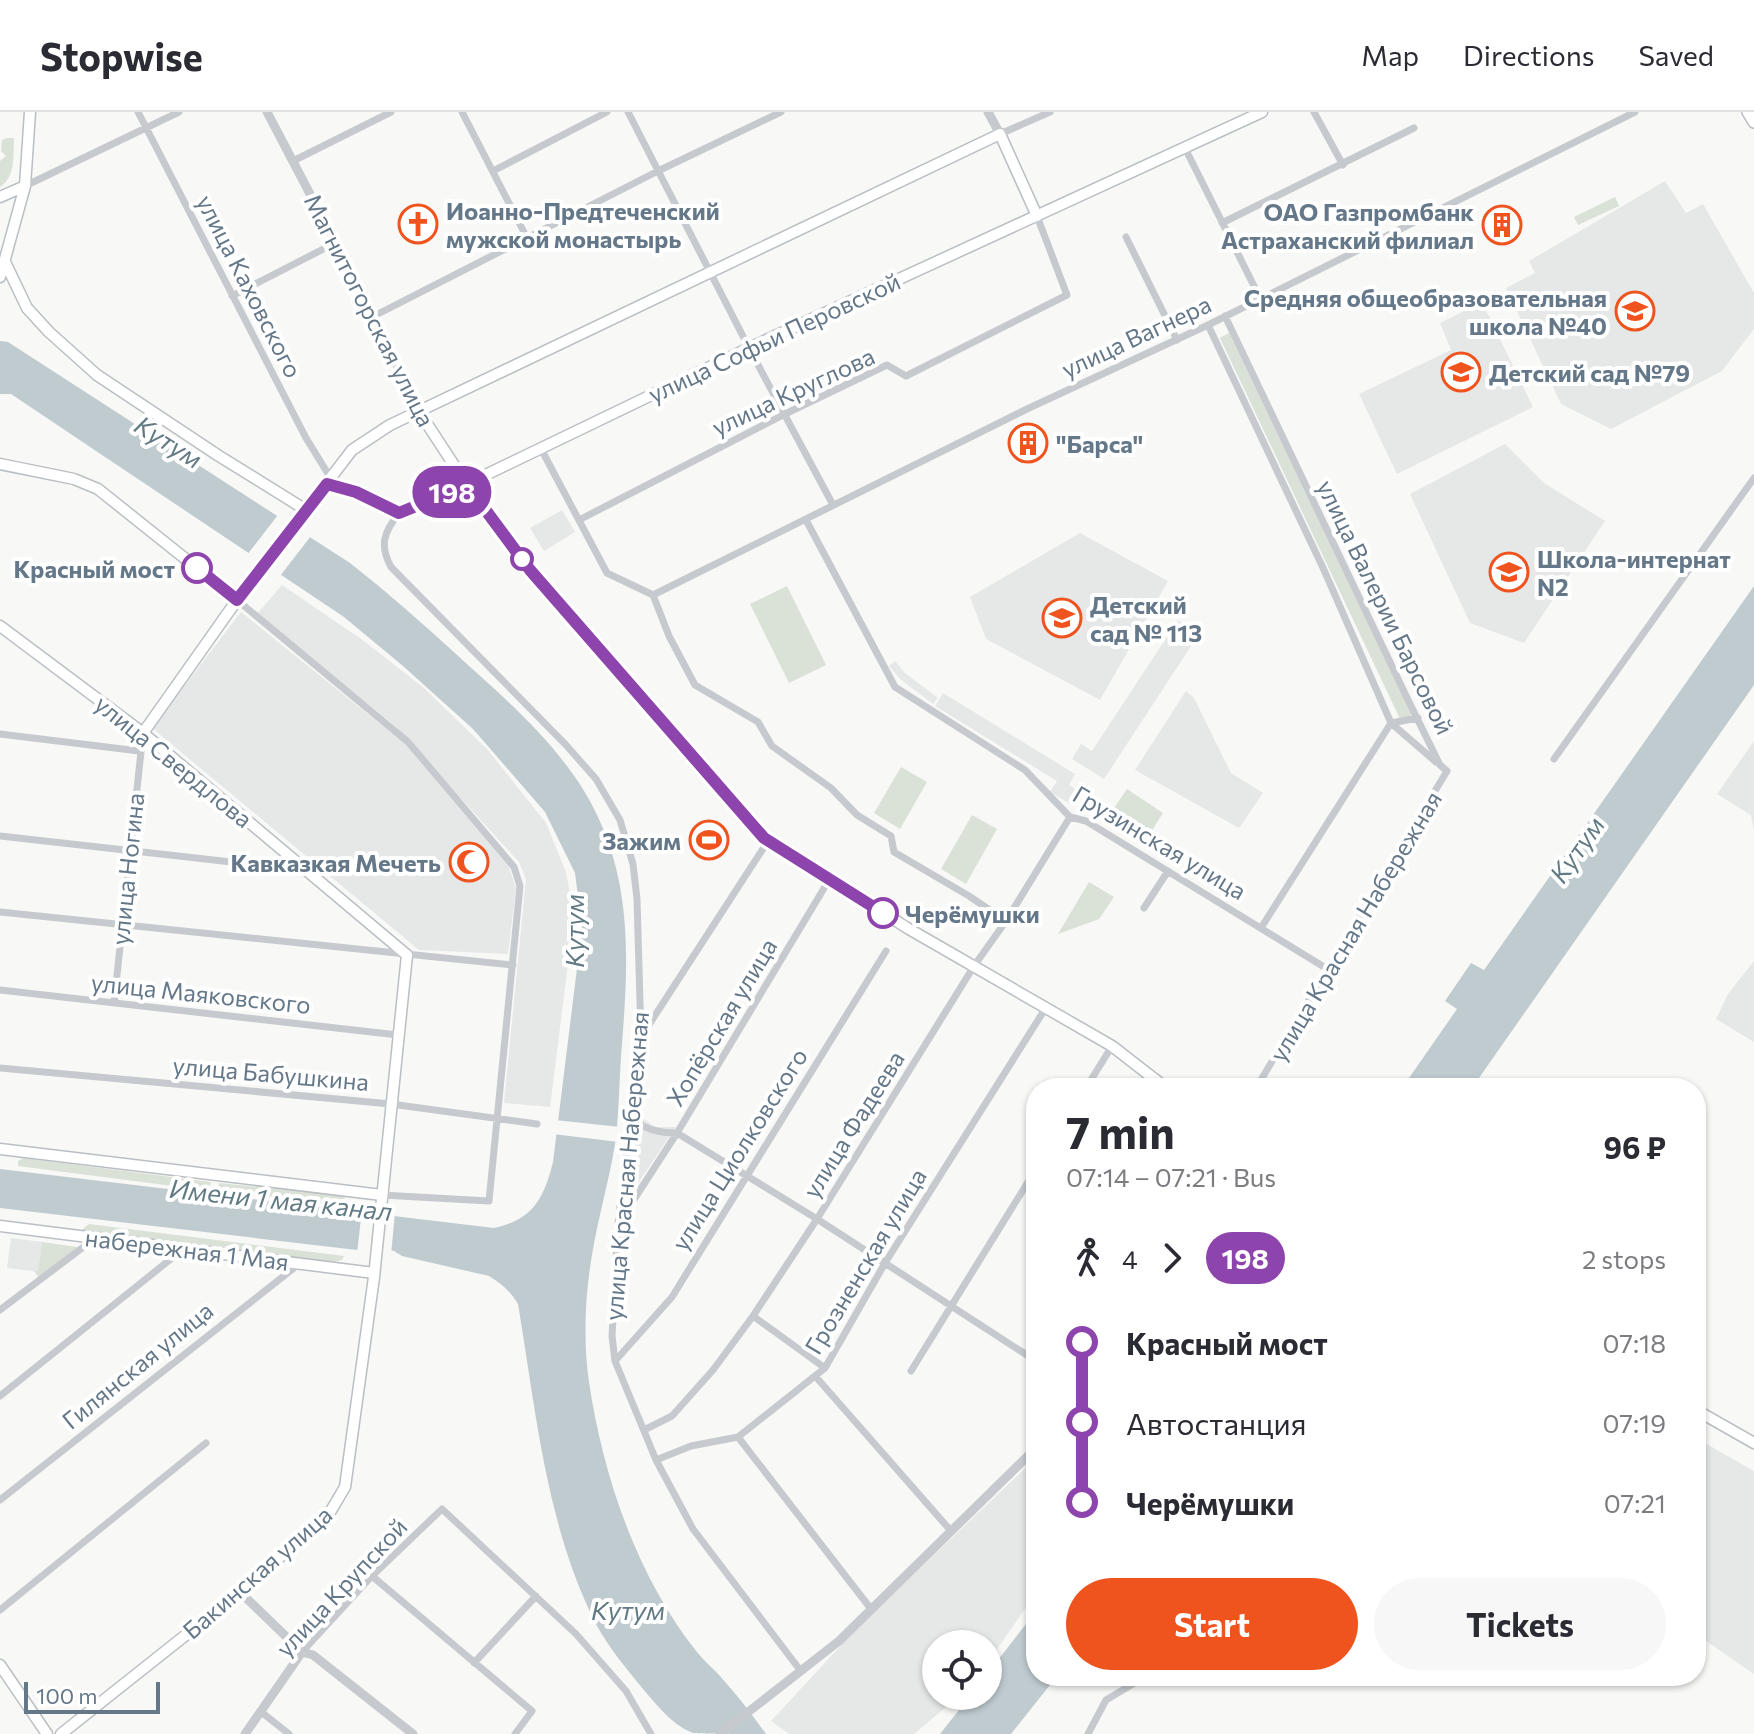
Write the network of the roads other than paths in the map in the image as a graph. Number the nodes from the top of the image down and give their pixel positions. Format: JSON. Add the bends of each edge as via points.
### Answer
{"nodes":[{"id":1,"x":30,"y":112,"type":"edge"},
{"id":2,"x":138,"y":112,"type":"edge"},
{"id":3,"x":179,"y":112,"type":"edge"},
{"id":4,"x":267,"y":112,"type":"edge"},
{"id":5,"x":391,"y":112,"type":"edge"},
{"id":6,"x":462,"y":112,"type":"edge"},
{"id":7,"x":607,"y":112,"type":"edge"},
{"id":8,"x":628,"y":112,"type":"edge"},
{"id":9,"x":781,"y":112,"type":"edge"},
{"id":10,"x":988,"y":112,"type":"edge"},
{"id":11,"x":1050,"y":112,"type":"edge"},
{"id":12,"x":1271,"y":112,"type":"edge"},
{"id":13,"x":1314,"y":112,"type":"edge"},
{"id":14,"x":1635,"y":112,"type":"edge"},
{"id":15,"x":1748,"y":112,"type":"edge"},
{"id":16,"x":1255,"y":114,"type":"edge"},
{"id":17,"x":1754,"y":122,"type":"edge"},
{"id":18,"x":147,"y":128,"type":"junction"},
{"id":19,"x":1414,"y":128,"type":"dead end"},
{"id":20,"x":1000,"y":134,"type":"junction"},
{"id":21,"x":1185,"y":148,"type":"junction"},
{"id":22,"x":293,"y":161,"type":"junction"},
{"id":23,"x":1343,"y":165,"type":"junction"},
{"id":24,"x":493,"y":171,"type":"junction"},
{"id":25,"x":658,"y":171,"type":"junction"},
{"id":26,"x":25,"y":186,"type":"junction"},
{"id":27,"x":0,"y":197,"type":"edge"},
{"id":28,"x":1037,"y":216,"type":"junction"},
{"id":29,"x":1222,"y":223,"type":"junction"},
{"id":30,"x":1126,"y":237,"type":"dead end"},
{"id":31,"x":527,"y":238,"type":"junction"},
{"id":32,"x":335,"y":243,"type":"junction"},
{"id":33,"x":5,"y":262,"type":"junction"},
{"id":34,"x":710,"y":273,"type":"junction"},
{"id":35,"x":0,"y":277,"type":"edge"},
{"id":36,"x":232,"y":296,"type":"junction"},
{"id":37,"x":1260,"y":298,"type":"junction"},
{"id":38,"x":374,"y":316,"type":"junction"},
{"id":39,"x":1225,"y":316,"type":"junction"},
{"id":40,"x":1208,"y":325,"type":"junction"},
{"id":41,"x":1177,"y":340,"type":"junction"},
{"id":42,"x":749,"y":348,"type":"junction"},
{"id":43,"x":418,"y":410,"type":"junction"},
{"id":44,"x":785,"y":414,"type":"junction"},
{"id":45,"x":540,"y":447,"type":"junction"},
{"id":46,"x":0,"y":464,"type":"edge"},
{"id":47,"x":1754,"y":478,"type":"edge"},
{"id":48,"x":328,"y":481,"type":"junction"},
{"id":49,"x":467,"y":485,"type":"junction"},
{"id":50,"x":1314,"y":501,"type":"junction"},
{"id":51,"x":833,"y":505,"type":"junction"},
{"id":52,"x":1295,"y":510,"type":"junction"},
{"id":53,"x":399,"y":513,"type":"junction"},
{"id":54,"x":303,"y":515,"type":"junction"},
{"id":55,"x":579,"y":520,"type":"junction"},
{"id":56,"x":806,"y":520,"type":"junction"},
{"id":57,"x":653,"y":595,"type":"junction"},
{"id":58,"x":237,"y":600,"type":"junction"},
{"id":59,"x":0,"y":626,"type":"edge"},
{"id":60,"x":1418,"y":718,"type":"junction"},
{"id":61,"x":1391,"y":723,"type":"junction"},
{"id":62,"x":143,"y":733,"type":"junction"},
{"id":63,"x":0,"y":734,"type":"edge"},
{"id":64,"x":139,"y":751,"type":"junction"},
{"id":65,"x":1554,"y":759,"type":"dead end"},
{"id":66,"x":1440,"y":765,"type":"junction"},
{"id":67,"x":1070,"y":817,"type":"junction"},
{"id":68,"x":0,"y":836,"type":"edge"},
{"id":69,"x":768,"y":841,"type":"junction"},
{"id":70,"x":129,"y":849,"type":"junction"},
{"id":71,"x":310,"y":871,"type":"junction"},
{"id":72,"x":1168,"y":871,"type":"junction"},
{"id":73,"x":829,"y":880,"type":"junction"},
{"id":74,"x":1144,"y":908,"type":"dead end"},
{"id":75,"x":0,"y":912,"type":"edge"},
{"id":76,"x":1006,"y":921,"type":"junction"},
{"id":77,"x":121,"y":924,"type":"junction"},
{"id":78,"x":1261,"y":928,"type":"junction"},
{"id":79,"x":886,"y":951,"type":"dead end"},
{"id":80,"x":407,"y":955,"type":"junction"},
{"id":81,"x":513,"y":965,"type":"junction"},
{"id":82,"x":974,"y":966,"type":"junction"},
{"id":83,"x":1329,"y":970,"type":"junction"},
{"id":84,"x":0,"y":990,"type":"edge"},
{"id":85,"x":114,"y":1003,"type":"junction"},
{"id":86,"x":1045,"y":1009,"type":"junction"},
{"id":87,"x":398,"y":1035,"type":"junction"},
{"id":88,"x":641,"y":1037,"type":"junction"},
{"id":89,"x":1112,"y":1046,"type":"junction"},
{"id":90,"x":0,"y":1068,"type":"edge"},
{"id":91,"x":1092,"y":1078,"type":"edge"},
{"id":92,"x":1153,"y":1078,"type":"edge"},
{"id":93,"x":1262,"y":1078,"type":"edge"},
{"id":94,"x":391,"y":1104,"type":"junction"},
{"id":95,"x":630,"y":1118,"type":"junction"},
{"id":96,"x":499,"y":1119,"type":"junction"},
{"id":97,"x":537,"y":1124,"type":"dead end"},
{"id":98,"x":677,"y":1133,"type":"junction"},
{"id":99,"x":0,"y":1149,"type":"edge"},
{"id":100,"x":746,"y":1175,"type":"junction"},
{"id":101,"x":1026,"y":1185,"type":"edge"},
{"id":102,"x":381,"y":1200,"type":"junction"},
{"id":103,"x":817,"y":1219,"type":"junction"},
{"id":104,"x":618,"y":1223,"type":"junction"},
{"id":105,"x":0,"y":1226,"type":"edge"},
{"id":106,"x":95,"y":1238,"type":"junction"},
{"id":107,"x":184,"y":1249,"type":"junction"},
{"id":108,"x":300,"y":1263,"type":"junction"},
{"id":109,"x":885,"y":1263,"type":"junction"},
{"id":110,"x":374,"y":1267,"type":"junction"},
{"id":111,"x":951,"y":1306,"type":"junction"},
{"id":112,"x":0,"y":1310,"type":"edge"},
{"id":113,"x":753,"y":1316,"type":"junction"},
{"id":114,"x":1026,"y":1355,"type":"edge"},
{"id":115,"x":615,"y":1361,"type":"junction"},
{"id":116,"x":825,"y":1368,"type":"junction"},
{"id":117,"x":911,"y":1371,"type":"dead end"},
{"id":118,"x":816,"y":1377,"type":"junction"},
{"id":119,"x":0,"y":1396,"type":"edge"},
{"id":120,"x":1706,"y":1416,"type":"edge"},
{"id":121,"x":644,"y":1430,"type":"junction"},
{"id":122,"x":738,"y":1437,"type":"junction"},
{"id":123,"x":206,"y":1443,"type":"dead end"},
{"id":124,"x":1754,"y":1443,"type":"edge"},
{"id":125,"x":1026,"y":1458,"type":"edge"},
{"id":126,"x":656,"y":1460,"type":"junction"},
{"id":127,"x":0,"y":1500,"type":"edge"},
{"id":128,"x":951,"y":1531,"type":"junction"},
{"id":129,"x":372,"y":1576,"type":"junction"},
{"id":130,"x":240,"y":1592,"type":"junction"},
{"id":131,"x":536,"y":1596,"type":"junction"},
{"id":132,"x":871,"y":1609,"type":"junction"},
{"id":133,"x":0,"y":1610,"type":"edge"},
{"id":134,"x":302,"y":1652,"type":"junction"},
{"id":135,"x":474,"y":1663,"type":"junction"},
{"id":136,"x":0,"y":1665,"type":"edge"},
{"id":137,"x":800,"y":1670,"type":"junction"},
{"id":138,"x":1129,"y":1686,"type":"edge"},
{"id":139,"x":260,"y":1711,"type":"junction"},
{"id":140,"x":47,"y":1734,"type":"edge"},
{"id":141,"x":61,"y":1734,"type":"edge"},
{"id":142,"x":245,"y":1734,"type":"edge"},
{"id":143,"x":289,"y":1734,"type":"edge"},
{"id":144,"x":413,"y":1734,"type":"edge"},
{"id":145,"x":515,"y":1734,"type":"edge"},
{"id":146,"x":651,"y":1734,"type":"edge"},
{"id":147,"x":720,"y":1734,"type":"edge"},
{"id":148,"x":1088,"y":1734,"type":"edge"}],
"edges":[{"from":1,"to":26,"type":"main road"},
{"from":2,"to":18,"type":"street","name":"улица Каховского"},
{"from":3,"to":18,"type":"street"},
{"from":4,"to":22,"type":"street","name":"Магнитогорская улица"},
{"from":5,"to":22,"type":"street"},
{"from":6,"to":24,"type":"street"},
{"from":7,"to":24,"type":"street"},
{"from":8,"to":25,"type":"street"},
{"from":9,"to":25,"type":"street"},
{"from":10,"to":20,"type":"street"},
{"from":11,"to":20,"type":"street"},
{"from":12,"to":16,"type":"main road","name":"улица Софьи Перовской"},
{"from":13,"to":23,"type":"street"},
{"from":14,"to":37,"type":"street","name":"улица Вагнера"},
{"from":15,"to":17,"type":"main road"},
{"from":16,"to":21,"type":"main road","name":"улица Софьи Перовской"},
{"from":18,"to":26,"type":"street"},
{"from":18,"to":36,"type":"street","name":"улица Каховского"},
{"from":19,"to":23,"type":"street"},
{"from":20,"to":28,"type":"main road"},
{"from":20,"to":34,"type":"main road"},
{"from":21,"to":28,"type":"main road","name":"улица Софьи Перовской"},
{"from":21,"to":29,"type":"street"},
{"from":22,"to":32,"type":"street","name":"Магнитогорская улица"},
{"from":23,"to":29,"type":"street"},
{"from":24,"to":31,"type":"street"},
{"from":25,"to":31,"type":"street"},
{"from":25,"to":34,"type":"street"},
{"from":26,"to":27,"type":"main road"},
{"from":26,"to":33,"type":"main road"},
{"from":28,"to":42,"type":"main road","name":"улица Софьи Перовской"},
{"from":28,"to":44,"type":"street","name":"улица Круглова","via":[[1067,295],[906,376],[887,365]]},
{"from":29,"to":37,"type":"street"},
{"from":30,"to":41,"type":"street"},
{"from":31,"to":38,"type":"street"},
{"from":32,"to":36,"type":"street"},
{"from":32,"to":38,"type":"street","name":"Магнитогорская улица"},
{"from":33,"to":35,"type":"main road"},
{"from":33,"to":54,"type":"main road","via":[[27,308],[97,375]]},
{"from":34,"to":42,"type":"street"},
{"from":34,"to":43,"type":"main road"},
{"from":36,"to":48,"type":"street","name":"улица Каховского"},
{"from":37,"to":39,"type":"street","name":"улица Вагнера"},
{"from":38,"to":43,"type":"street","name":"Магнитогорская улица"},
{"from":39,"to":40,"type":"street","name":"улица Вагнера"},
{"from":39,"to":50,"type":"street","name":"улица Валерии Барсовой"},
{"from":40,"to":41,"type":"street","name":"улица Вагнера"},
{"from":40,"to":52,"type":"street","name":"улица Валерии Барсовой"},
{"from":41,"to":51,"type":"street","name":"улица Вагнера"},
{"from":42,"to":44,"type":"street"},
{"from":42,"to":45,"type":"main road","name":"улица Софьи Перовской"},
{"from":43,"to":48,"type":"main road","via":[[355,447]]},
{"from":43,"to":49,"type":"main road","name":"Магнитогорская улица"},
{"from":44,"to":51,"type":"street"},
{"from":44,"to":55,"type":"street","name":"улица Круглова"},
{"from":45,"to":49,"type":"main road","name":"улица Софьи Перовской"},
{"from":45,"to":55,"type":"street"},
{"from":46,"to":58,"type":"main road","via":[[98,489]]},
{"from":47,"to":65,"type":"street"},
{"from":48,"to":53,"type":"main road"},
{"from":48,"to":54,"type":"main road"},
{"from":49,"to":53,"type":"main road","name":"улица Софьи Перовской"},
{"from":49,"to":69,"type":"main road","name":"Магнитогорская улица","via":[[530,570]]},
{"from":50,"to":52,"type":"street"},
{"from":50,"to":60,"type":"street","name":"улица Валерии Барсовой"},
{"from":51,"to":56,"type":"street","name":"улица Вагнера"},
{"from":52,"to":61,"type":"street","name":"улица Валерии Барсовой"},
{"from":53,"to":88,"type":"street","name":"улица Красная Набережная","via":[[385,537],[384,554],[391,567],[566,745],[596,779],[620,820],[637,899]]},
{"from":54,"to":58,"type":"main road","name":"улица Ногина"},
{"from":55,"to":57,"type":"street","via":[[607,573]]},
{"from":56,"to":57,"type":"street","name":"улица Вагнера"},
{"from":56,"to":67,"type":"street","name":"Грузинская улица","via":[[895,687],[1025,770]]},
{"from":57,"to":76,"type":"street","via":[[695,685],[758,722],[772,746],[891,836],[894,852]]},
{"from":58,"to":62,"type":"main road","name":"улица Ногина"},
{"from":58,"to":81,"type":"street","via":[[408,742],[514,867],[520,886]]},
{"from":59,"to":62,"type":"main road","name":"улица Свердлова"},
{"from":60,"to":61,"type":"street"},
{"from":60,"to":66,"type":"street","name":"улица Валерии Барсовой"},
{"from":61,"to":66,"type":"street","name":"улица Валерии Барсовой"},
{"from":61,"to":78,"type":"street"},
{"from":62,"to":64,"type":"street","name":"улица Ногина"},
{"from":62,"to":71,"type":"main road","name":"улица Свердлова"},
{"from":63,"to":64,"type":"street"},
{"from":64,"to":70,"type":"street","name":"улица Ногина"},
{"from":66,"to":83,"type":"street","name":"улица Красная Набережная","via":[[1447,771],[1437,791]]},
{"from":67,"to":72,"type":"street","name":"Грузинская улица","via":[[1086,821]]},
{"from":67,"to":76,"type":"street","name":"улица Фадеева"},
{"from":68,"to":70,"type":"street"},
{"from":69,"to":73,"type":"main road","name":"Магнитогорская улица"},
{"from":69,"to":88,"type":"street"},
{"from":70,"to":71,"type":"street"},
{"from":70,"to":77,"type":"street","name":"улица Ногина"},
{"from":71,"to":80,"type":"main road","name":"улица Свердлова"},
{"from":72,"to":74,"type":"street"},
{"from":72,"to":78,"type":"street","name":"Грузинская улица"},
{"from":73,"to":82,"type":"main road","name":"Магнитогорская улица"},
{"from":73,"to":98,"type":"street","name":"Хопёрская улица"},
{"from":75,"to":77,"type":"street"},
{"from":76,"to":82,"type":"street","name":"улица Фадеева"},
{"from":77,"to":80,"type":"street"},
{"from":77,"to":85,"type":"street","name":"улица Ногина"},
{"from":78,"to":83,"type":"street","name":"Грузинская улица"},
{"from":79,"to":100,"type":"street","name":"улица Циолковского"},
{"from":80,"to":81,"type":"street"},
{"from":80,"to":87,"type":"main road"},
{"from":81,"to":96,"type":"street"},
{"from":82,"to":86,"type":"main road","name":"Магнитогорская улица"},
{"from":82,"to":103,"type":"street","name":"улица Фадеева"},
{"from":83,"to":93,"type":"street","name":"улица Красная Набережная"},
{"from":84,"to":85,"type":"street","name":"улица Маяковского"},
{"from":85,"to":87,"type":"street","name":"улица Маяковского"},
{"from":86,"to":89,"type":"main road","name":"Магнитогорская улица"},
{"from":86,"to":109,"type":"street","name":"Грозненская улица"},
{"from":87,"to":94,"type":"main road"},
{"from":88,"to":95,"type":"street","name":"улица Красная Набережная"},
{"from":89,"to":91,"type":"street"},
{"from":89,"to":92,"type":"main road","name":"Магнитогорская улица"},
{"from":90,"to":94,"type":"street","name":"улица Бабушкина"},
{"from":94,"to":96,"type":"street","name":"улица Бабушкина"},
{"from":94,"to":102,"type":"main road"},
{"from":95,"to":98,"type":"street","via":[[642,1127]]},
{"from":95,"to":104,"type":"street","name":"улица Красная Набережная"},
{"from":96,"to":97,"type":"street","name":"улица Бабушкина"},
{"from":96,"to":102,"type":"street","via":[[489,1201]]},
{"from":98,"to":100,"type":"street"},
{"from":98,"to":104,"type":"street","name":"Хопёрская улица"},
{"from":99,"to":102,"type":"main road"},
{"from":100,"to":103,"type":"street"},
{"from":100,"to":115,"type":"street","name":"улица Циолковского","via":[[672,1297]]},
{"from":101,"to":111,"type":"street"},
{"from":102,"to":110,"type":"main road","name":"Бакинская улица"},
{"from":103,"to":109,"type":"street"},
{"from":103,"to":113,"type":"street","name":"улица Фадеева"},
{"from":104,"to":115,"type":"street","name":"улица Красная Набережная"},
{"from":105,"to":106,"type":"main road","name":"набережная 1 Мая"},
{"from":106,"to":107,"type":"main road","name":"набережная 1 Мая"},
{"from":106,"to":112,"type":"street"},
{"from":107,"to":108,"type":"main road","name":"набережная 1 Мая"},
{"from":107,"to":119,"type":"street"},
{"from":108,"to":110,"type":"main road","name":"набережная 1 Мая"},
{"from":108,"to":127,"type":"street","name":"Гилянская улица"},
{"from":109,"to":111,"type":"street"},
{"from":109,"to":116,"type":"street","name":"Грозненская улица"},
{"from":110,"to":130,"type":"main road","name":"Бакинская улица","via":[[345,1487],[329,1514]]},
{"from":111,"to":114,"type":"street"},
{"from":111,"to":117,"type":"street"},
{"from":113,"to":116,"type":"street"},
{"from":113,"to":121,"type":"street","name":"улица Фадеева","via":[[672,1416]]},
{"from":115,"to":121,"type":"street","name":"улица Красная Набережная"},
{"from":116,"to":118,"type":"street","name":"Грозненская улица"},
{"from":118,"to":122,"type":"street","name":"Грозненская улица"},
{"from":118,"to":128,"type":"street"},
{"from":120,"to":124,"type":"main road"},
{"from":121,"to":126,"type":"street","name":"улица Красная Набережная"},
{"from":122,"to":126,"type":"street","name":"Грозненская улица","via":[[691,1446]]},
{"from":122,"to":132,"type":"street"},
{"from":123,"to":133,"type":"street"},
{"from":125,"to":128,"type":"street"},
{"from":126,"to":137,"type":"street","name":"улица Красная Набережная","via":[[693,1529]]},
{"from":128,"to":132,"type":"street"},
{"from":129,"to":131,"type":"street","name":"улица Крупской","via":[[442,1509]]},
{"from":129,"to":134,"type":"street","name":"улица Крупской"},
{"from":129,"to":135,"type":"street"},
{"from":130,"to":134,"type":"street"},
{"from":130,"to":141,"type":"main road","name":"Бакинская улица"},
{"from":131,"to":135,"type":"street"},
{"from":131,"to":146,"type":"street","via":[[626,1691]]},
{"from":132,"to":137,"type":"street"},
{"from":134,"to":139,"type":"street","name":"улица Крупской"},
{"from":134,"to":144,"type":"street","via":[[313,1655]]},
{"from":135,"to":145,"type":"street","via":[[532,1711]]},
{"from":136,"to":140,"type":"main road"},
{"from":137,"to":147,"type":"street"},
{"from":138,"to":148,"type":"street","via":[[1106,1700]]},
{"from":139,"to":142,"type":"street","name":"улица Крупской"},
{"from":139,"to":143,"type":"street"}]}
